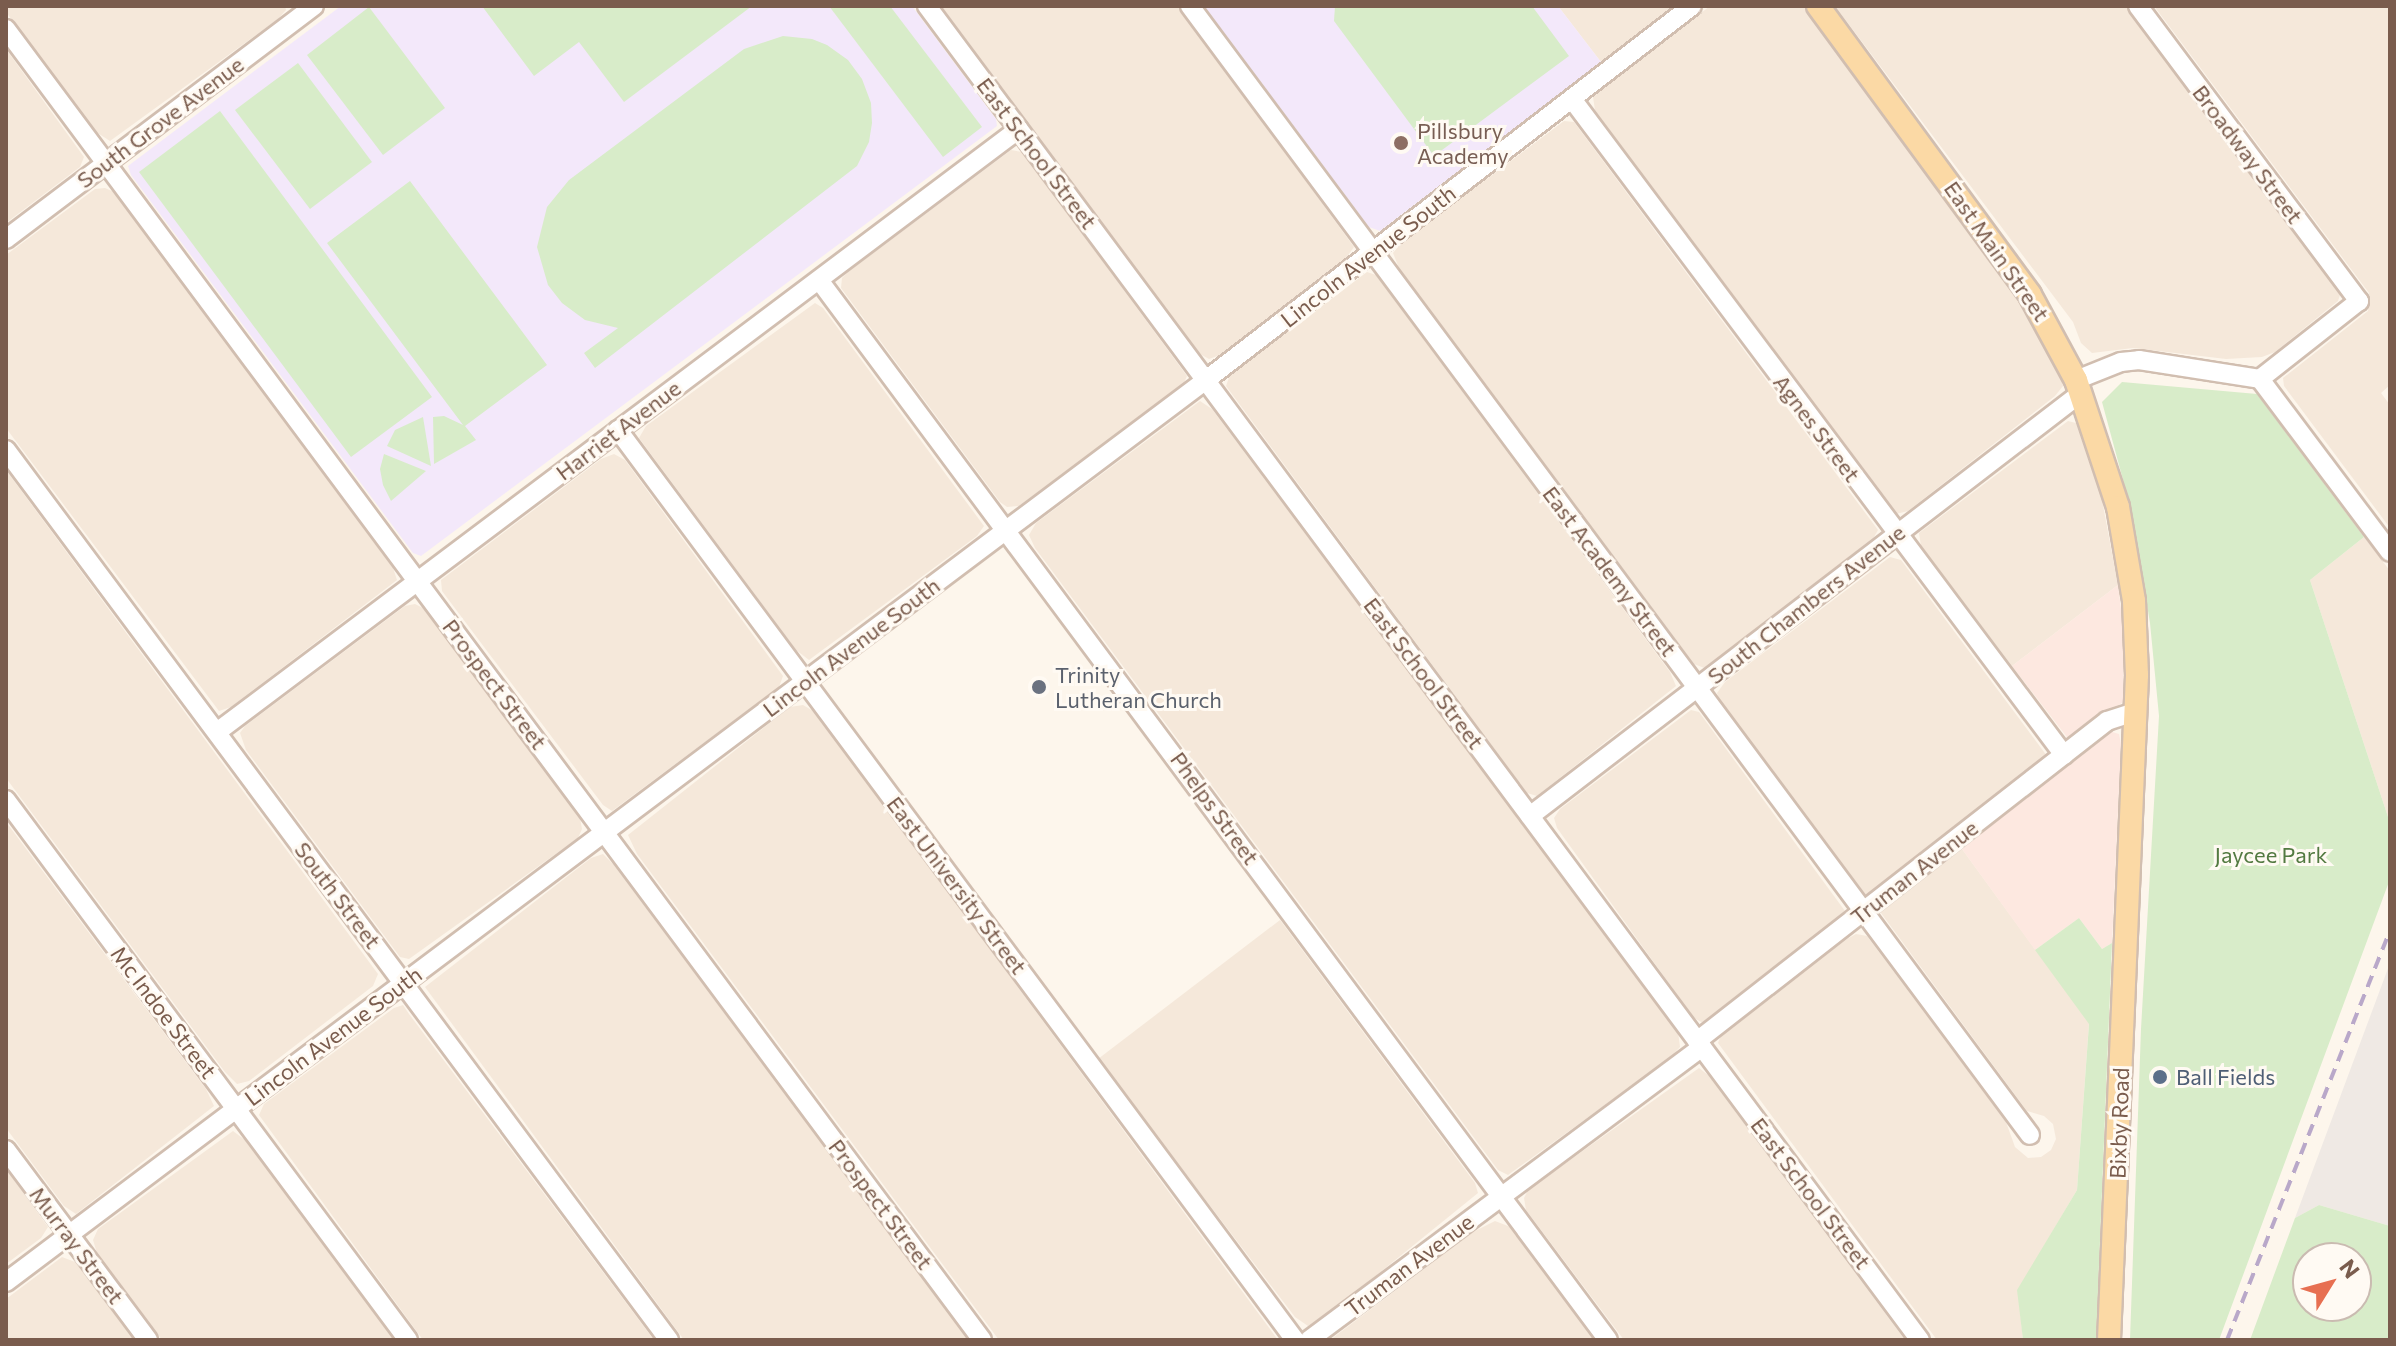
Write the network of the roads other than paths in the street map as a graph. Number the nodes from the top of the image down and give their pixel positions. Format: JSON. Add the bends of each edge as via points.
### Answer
{"nodes":[{"id":1,"x":927,"y":6,"type":"edge"},
{"id":2,"x":1190,"y":6,"type":"edge"},
{"id":3,"x":1692,"y":6,"type":"edge"},
{"id":4,"x":1818,"y":6,"type":"edge"},
{"id":5,"x":2138,"y":6,"type":"edge"},
{"id":6,"x":308,"y":8,"type":"edge"},
{"id":7,"x":6,"y":29,"type":"edge"},
{"id":8,"x":1572,"y":99,"type":"junction"},
{"id":9,"x":1019,"y":129,"type":"junction"},
{"id":10,"x":106,"y":163,"type":"junction"},
{"id":11,"x":6,"y":239,"type":"edge"},
{"id":12,"x":1373,"y":252,"type":"junction"},
{"id":13,"x":819,"y":280,"type":"junction"},
{"id":14,"x":2260,"y":379,"type":"junction"},
{"id":15,"x":1206,"y":380,"type":"junction"},
{"id":16,"x":2078,"y":386,"type":"junction"},
{"id":17,"x":618,"y":430,"type":"junction"},
{"id":18,"x":6,"y":450,"type":"edge"},
{"id":19,"x":1005,"y":531,"type":"junction"},
{"id":20,"x":1897,"y":534,"type":"junction"},
{"id":21,"x":2390,"y":552,"type":"edge"},
{"id":22,"x":418,"y":581,"type":"junction"},
{"id":23,"x":805,"y":681,"type":"junction"},
{"id":24,"x":1697,"y":688,"type":"junction"},
{"id":25,"x":2135,"y":712,"type":"junction"},
{"id":26,"x":217,"y":732,"type":"junction"},
{"id":27,"x":2064,"y":755,"type":"junction"},
{"id":28,"x":6,"y":800,"type":"edge"},
{"id":29,"x":1530,"y":816,"type":"junction"},
{"id":30,"x":605,"y":832,"type":"junction"},
{"id":31,"x":2127,"y":906,"type":"joint"},
{"id":32,"x":1863,"y":913,"type":"junction"},
{"id":33,"x":403,"y":983,"type":"junction"},
{"id":34,"x":1700,"y":1044,"type":"junction"},
{"id":35,"x":236,"y":1109,"type":"junction"},
{"id":36,"x":2030,"y":1135,"type":"dead end"},
{"id":37,"x":6,"y":1150,"type":"edge"},
{"id":38,"x":1501,"y":1197,"type":"junction"},
{"id":39,"x":69,"y":1234,"type":"junction"},
{"id":40,"x":6,"y":1282,"type":"edge"},
{"id":41,"x":148,"y":1340,"type":"edge"},
{"id":42,"x":408,"y":1340,"type":"edge"},
{"id":43,"x":669,"y":1340,"type":"edge"},
{"id":44,"x":982,"y":1340,"type":"edge"},
{"id":45,"x":1295,"y":1340,"type":"edge"},
{"id":46,"x":1309,"y":1340,"type":"edge"},
{"id":47,"x":1608,"y":1340,"type":"edge"},
{"id":48,"x":1920,"y":1340,"type":"edge"},
{"id":49,"x":2109,"y":1340,"type":"edge"}],
"edges":[{"from":1,"to":9,"type":"street","name":"East School Street"},
{"from":2,"to":12,"type":"street","name":"East Academy Street"},
{"from":3,"to":8,"type":"street","name":"Lincoln Avenue South"},
{"from":4,"to":16,"type":"main road","name":"East Main Street","via":[[2006,258]]},
{"from":5,"to":14,"type":"street","name":"Broadway Street","via":[[2359,301]]},
{"from":6,"to":10,"type":"street","name":"South Grove Avenue"},
{"from":7,"to":10,"type":"street","name":"Prospect Street"},
{"from":8,"to":12,"type":"street","name":"Lincoln Avenue South"},
{"from":8,"to":20,"type":"street","name":"Agnes Street"},
{"from":9,"to":13,"type":"street","name":"Harriet Avenue"},
{"from":9,"to":15,"type":"street","name":"East School Street"},
{"from":10,"to":11,"type":"street","name":"South Grove Avenue"},
{"from":10,"to":22,"type":"street","name":"Prospect Street"},
{"from":12,"to":15,"type":"street","name":"Lincoln Avenue South"},
{"from":12,"to":24,"type":"street","name":"East Academy Street"},
{"from":13,"to":17,"type":"street","name":"Harriet Avenue"},
{"from":13,"to":19,"type":"street","name":"Phelps Street"},
{"from":14,"to":16,"type":"street","name":"South Chambers Avenue","via":[[2139,360],[2121,362]]},
{"from":14,"to":21,"type":"street"},
{"from":15,"to":19,"type":"street","name":"Lincoln Avenue South"},
{"from":15,"to":29,"type":"street","name":"East School Street"},
{"from":16,"to":20,"type":"street","name":"South Chambers Avenue"},
{"from":16,"to":25,"type":"main road","name":"East Main Street","via":[[2106,460],[2128,554]]},
{"from":17,"to":22,"type":"street","name":"Harriet Avenue"},
{"from":17,"to":23,"type":"street","name":"East University Street"},
{"from":18,"to":26,"type":"street","name":"South Street"},
{"from":19,"to":23,"type":"street","name":"Lincoln Avenue South"},
{"from":19,"to":38,"type":"street","name":"Phelps Street"},
{"from":20,"to":24,"type":"street","name":"South Chambers Avenue"},
{"from":20,"to":27,"type":"street","name":"Agnes Street"},
{"from":22,"to":26,"type":"street","name":"Harriet Avenue"},
{"from":22,"to":30,"type":"street","name":"Prospect Street"},
{"from":23,"to":30,"type":"street","name":"Lincoln Avenue South"},
{"from":23,"to":45,"type":"street","name":"East University Street"},
{"from":24,"to":29,"type":"street","name":"South Chambers Avenue"},
{"from":24,"to":32,"type":"street","name":"East Academy Street"},
{"from":25,"to":27,"type":"street","name":"Truman Avenue","via":[[2107,721]]},
{"from":25,"to":31,"type":"main road","name":"East Main Street"},
{"from":26,"to":33,"type":"street","name":"South Street"},
{"from":27,"to":32,"type":"street","name":"Truman Avenue"},
{"from":28,"to":35,"type":"street","name":"Mc Indoe Street"},
{"from":29,"to":34,"type":"street","name":"East School Street"},
{"from":30,"to":33,"type":"street","name":"Lincoln Avenue South"},
{"from":30,"to":44,"type":"street","name":"Prospect Street"},
{"from":31,"to":49,"type":"main road","name":"Bixby Road"},
{"from":32,"to":34,"type":"street","name":"Truman Avenue"},
{"from":32,"to":36,"type":"street","name":"East Academy Street"},
{"from":33,"to":35,"type":"street","name":"Lincoln Avenue South"},
{"from":33,"to":43,"type":"street","name":"South Street"},
{"from":34,"to":38,"type":"street","name":"Truman Avenue"},
{"from":34,"to":48,"type":"street","name":"East School Street"},
{"from":35,"to":39,"type":"street","name":"Lincoln Avenue South"},
{"from":35,"to":42,"type":"street","name":"Mc Indoe Street"},
{"from":37,"to":39,"type":"street","name":"Murray Street"},
{"from":38,"to":46,"type":"street","name":"Truman Avenue"},
{"from":38,"to":47,"type":"street","name":"Phelps Street"},
{"from":39,"to":40,"type":"street","name":"Lincoln Avenue South"},
{"from":39,"to":41,"type":"street","name":"Murray Street"}]}
